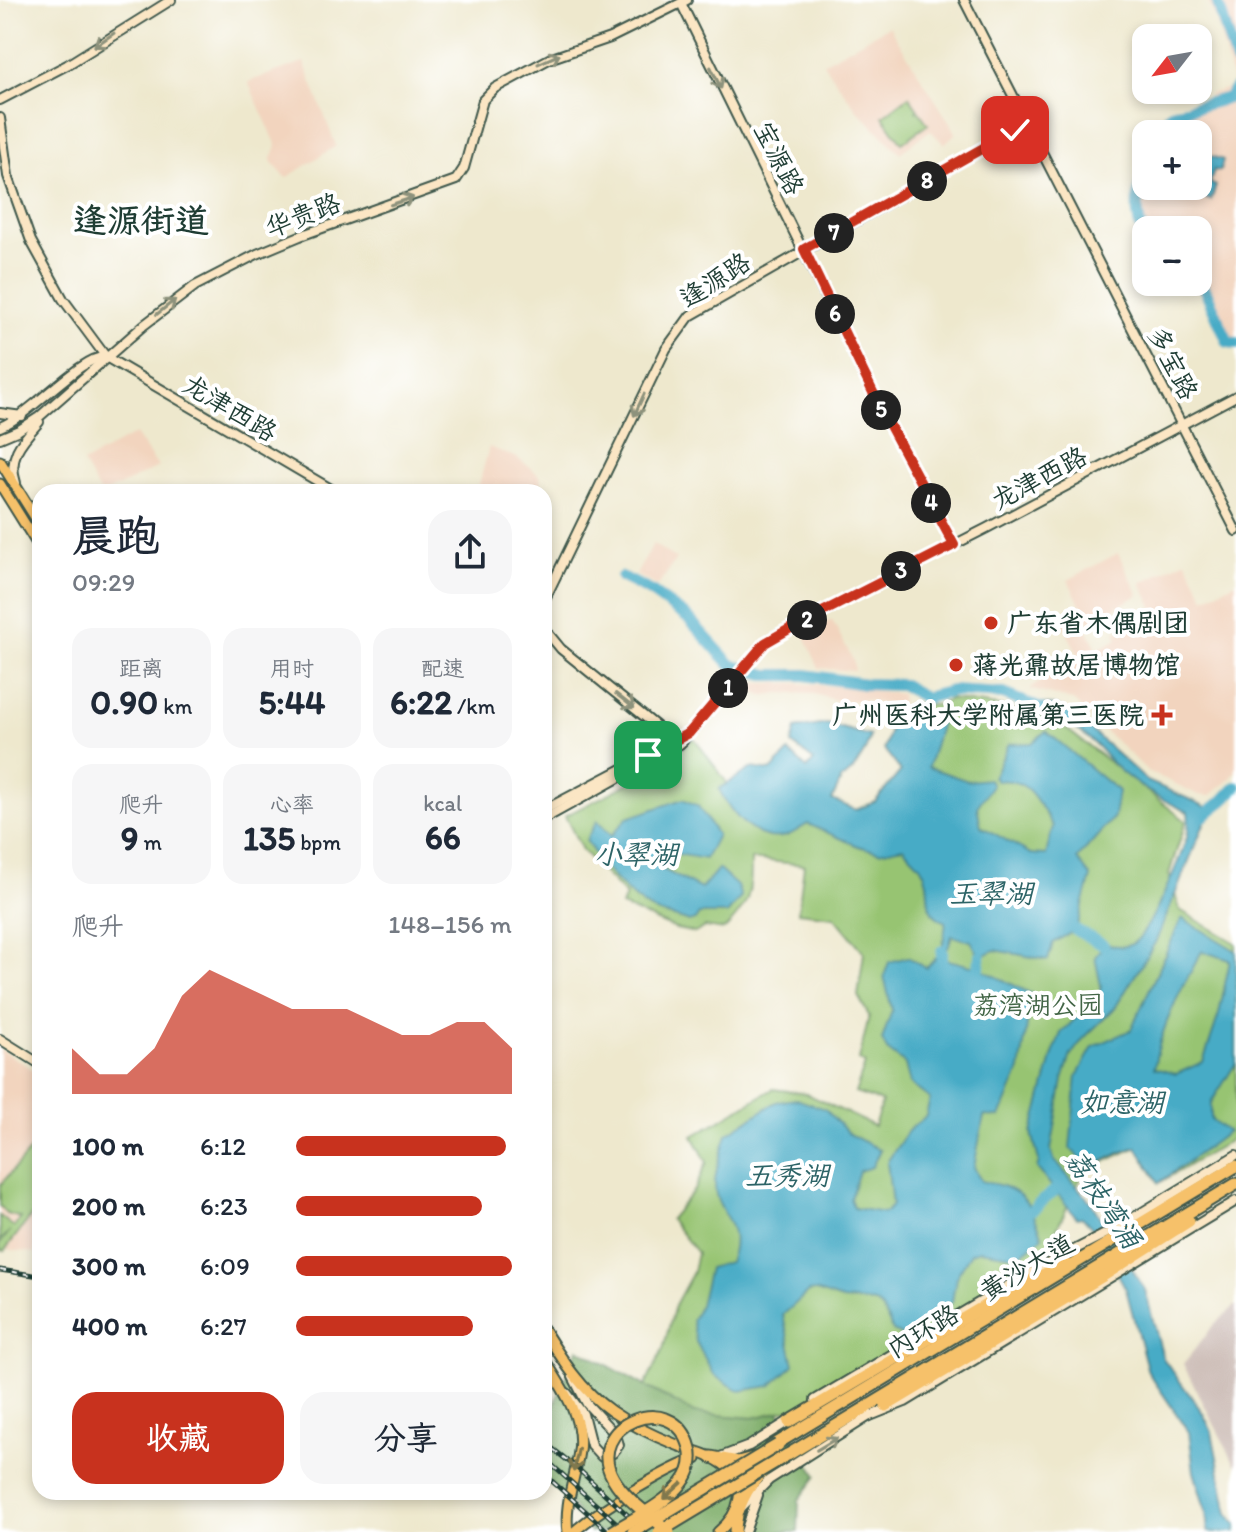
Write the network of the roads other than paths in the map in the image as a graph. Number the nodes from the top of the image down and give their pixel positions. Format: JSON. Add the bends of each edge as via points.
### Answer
{"nodes":[{"id":1,"x":171,"y":0,"type":"edge"},
{"id":2,"x":964,"y":0,"type":"edge"},
{"id":3,"x":684,"y":2,"type":"edge"},
{"id":4,"x":0,"y":100,"type":"edge"},
{"id":5,"x":0,"y":118,"type":"edge"},
{"id":6,"x":1028,"y":123,"type":"junction"},
{"id":7,"x":804,"y":249,"type":"junction"},
{"id":8,"x":106,"y":357,"type":"junction"},
{"id":9,"x":1236,"y":396,"type":"edge"},
{"id":10,"x":54,"y":404,"type":"junction"},
{"id":11,"x":0,"y":413,"type":"edge"},
{"id":12,"x":23,"y":416,"type":"junction"},
{"id":13,"x":1182,"y":425,"type":"junction"},
{"id":14,"x":0,"y":427,"type":"edge"},
{"id":15,"x":0,"y":438,"type":"edge"},
{"id":16,"x":0,"y":461,"type":"edge"},
{"id":17,"x":0,"y":484,"type":"edge"},
{"id":18,"x":322,"y":484,"type":"edge"},
{"id":19,"x":0,"y":495,"type":"edge"},
{"id":20,"x":25,"y":502,"type":"junction"},
{"id":21,"x":32,"y":513,"type":"edge"},
{"id":22,"x":20,"y":516,"type":"junction"},
{"id":23,"x":1236,"y":531,"type":"edge"},
{"id":24,"x":32,"y":535,"type":"edge"},
{"id":25,"x":954,"y":545,"type":"junction"},
{"id":26,"x":552,"y":576,"type":"edge"},
{"id":27,"x":552,"y":638,"type":"edge"},
{"id":28,"x":656,"y":725,"type":"junction"},
{"id":29,"x":680,"y":740,"type":"junction"},
{"id":30,"x":656,"y":751,"type":"junction"},
{"id":31,"x":552,"y":806,"type":"edge"},
{"id":32,"x":552,"y":815,"type":"edge"},
{"id":33,"x":0,"y":1039,"type":"edge"},
{"id":34,"x":32,"y":1059,"type":"edge"},
{"id":35,"x":1236,"y":1155,"type":"edge"},
{"id":36,"x":1236,"y":1166,"type":"edge"},
{"id":37,"x":1236,"y":1184,"type":"edge"},
{"id":38,"x":1168,"y":1197,"type":"junction"},
{"id":39,"x":1236,"y":1201,"type":"edge"},
{"id":40,"x":1139,"y":1226,"type":"junction"},
{"id":41,"x":1115,"y":1237,"type":"junction"},
{"id":42,"x":1096,"y":1245,"type":"junction"},
{"id":43,"x":552,"y":1343,"type":"edge"},
{"id":44,"x":552,"y":1372,"type":"edge"},
{"id":45,"x":571,"y":1373,"type":"junction"},
{"id":46,"x":563,"y":1389,"type":"junction"},
{"id":47,"x":890,"y":1394,"type":"junction"},
{"id":48,"x":886,"y":1406,"type":"junction"},
{"id":49,"x":870,"y":1416,"type":"junction"},
{"id":50,"x":789,"y":1422,"type":"junction"},
{"id":51,"x":752,"y":1452,"type":"junction"},
{"id":52,"x":711,"y":1457,"type":"junction"},
{"id":53,"x":762,"y":1479,"type":"junction"},
{"id":54,"x":749,"y":1501,"type":"junction"},
{"id":55,"x":737,"y":1513,"type":"junction"},
{"id":56,"x":746,"y":1528,"type":"edge"},
{"id":57,"x":568,"y":1532,"type":"edge"},
{"id":58,"x":574,"y":1532,"type":"edge"},
{"id":59,"x":612,"y":1532,"type":"edge"},
{"id":60,"x":633,"y":1532,"type":"edge"},
{"id":61,"x":659,"y":1532,"type":"edge"},
{"id":62,"x":669,"y":1532,"type":"edge"},
{"id":63,"x":718,"y":1532,"type":"edge"},
{"id":64,"x":735,"y":1532,"type":"edge"}],
"edges":[{"from":1,"to":4,"type":"street","one_way":true},
{"from":2,"to":6,"type":"street","name":"多宝路"},
{"from":3,"to":7,"type":"street","name":"宝源路","one_way":true},
{"from":8,"to":3,"type":"street","name":"华贵路","one_way":true,"via":[[178,298],[226,269],[300,236],[456,180],[483,100],[495,88],[533,66],[610,38]]},
{"from":5,"to":8,"type":"street","via":[[8,176],[31,241],[63,299]]},
{"from":6,"to":7,"type":"street","name":"逢源路"},
{"from":6,"to":13,"type":"street","name":"多宝路"},
{"from":7,"to":25,"type":"street","name":"宝源路"},
{"from":7,"to":26,"type":"street","name":"逢源路","one_way":true,"via":[[695,311],[674,335]]},
{"from":8,"to":10,"type":"street"},
{"from":8,"to":12,"type":"street","via":[[88,360]]},
{"from":8,"to":18,"type":"street","name":"龙津西路"},
{"from":9,"to":13,"type":"street","name":"龙津西路"},
{"from":10,"to":15,"type":"street"},
{"from":10,"to":20,"type":"street","via":[[14,455],[13,472]]},
{"from":11,"to":12,"type":"street"},
{"from":12,"to":14,"type":"street"},
{"from":13,"to":23,"type":"street","name":"多宝路"},
{"from":13,"to":25,"type":"street","name":"龙津西路"},
{"from":16,"to":20,"type":"main road"},
{"from":17,"to":22,"type":"main road"},
{"from":19,"to":22,"type":"street"},
{"from":20,"to":21,"type":"main road"},
{"from":22,"to":24,"type":"main road"},
{"from":25,"to":29,"type":"street","name":"龙津西路","via":[[765,643]]},
{"from":27,"to":28,"type":"street","one_way":true},
{"from":28,"to":29,"type":"street"},
{"from":28,"to":30,"type":"street","via":[[662,736]]},
{"from":29,"to":30,"type":"street"},
{"from":29,"to":32,"type":"street","via":[[660,757]]},
{"from":30,"to":31,"type":"street"},
{"from":33,"to":34,"type":"street"},
{"from":35,"to":38,"type":"street"},
{"from":36,"to":40,"type":"highway","name":"黄沙大道"},
{"from":36,"to":41,"type":"highway","name":"内环路"},
{"from":37,"to":47,"type":"highway","name":"黄沙大道"},
{"from":37,"to":48,"type":"highway","via":[[1146,1250]]},
{"from":37,"to":61,"type":"highway","name":"内环路","bridge":true},
{"from":38,"to":40,"type":"highway"},
{"from":38,"to":41,"type":"street"},
{"from":39,"to":49,"type":"street","via":[[905,1402]]},
{"from":40,"to":41,"type":"highway","name":"黄沙大道"},
{"from":41,"to":42,"type":"highway","name":"黄沙大道"},
{"from":41,"to":50,"type":"highway","via":[[1028,1281]]},
{"from":41,"to":60,"type":"highway","name":"内环路","bridge":true},
{"from":42,"to":50,"type":"street","via":[[1029,1273],[821,1396]]},
{"from":42,"to":51,"type":"highway","name":"黄沙大道"},
{"from":43,"to":45,"type":"main road"},
{"from":44,"to":46,"type":"main road"},
{"from":45,"to":46,"type":"street","via":[[587,1404],[617,1436],[613,1453],[602,1457],[594,1451],[583,1414]]},
{"from":45,"to":52,"type":"main road","via":[[620,1417]]},
{"from":46,"to":57,"type":"main road","one_way":true,"via":[[579,1442]]},
{"from":47,"to":48,"type":"street"},
{"from":47,"to":53,"type":"highway","name":"黄沙大道"},
{"from":48,"to":49,"type":"street"},
{"from":53,"to":49,"type":"street","one_way":true},
{"from":50,"to":51,"type":"street"},
{"from":51,"to":52,"type":"highway","name":"黄沙大道","via":[[736,1462]]},
{"from":51,"to":53,"type":"street"},
{"from":52,"to":55,"type":"main road","via":[[724,1464],[737,1483]]},
{"from":52,"to":58,"type":"main road","via":[[685,1462]]},
{"from":53,"to":54,"type":"street"},
{"from":53,"to":55,"type":"highway"},
{"from":53,"to":56,"type":"street"},
{"from":54,"to":55,"type":"street"},
{"from":54,"to":56,"type":"street"},
{"from":55,"to":63,"type":"main road"},
{"from":55,"to":64,"type":"highway"},
{"from":62,"to":59,"type":"highway","one_way":true,"bridge":true,"via":[[647,1513],[637,1505],[626,1494],[608,1463],[615,1434],[648,1416],[680,1429],[690,1449],[690,1468],[675,1490],[652,1507],[643,1513],[634,1519]]}]}
